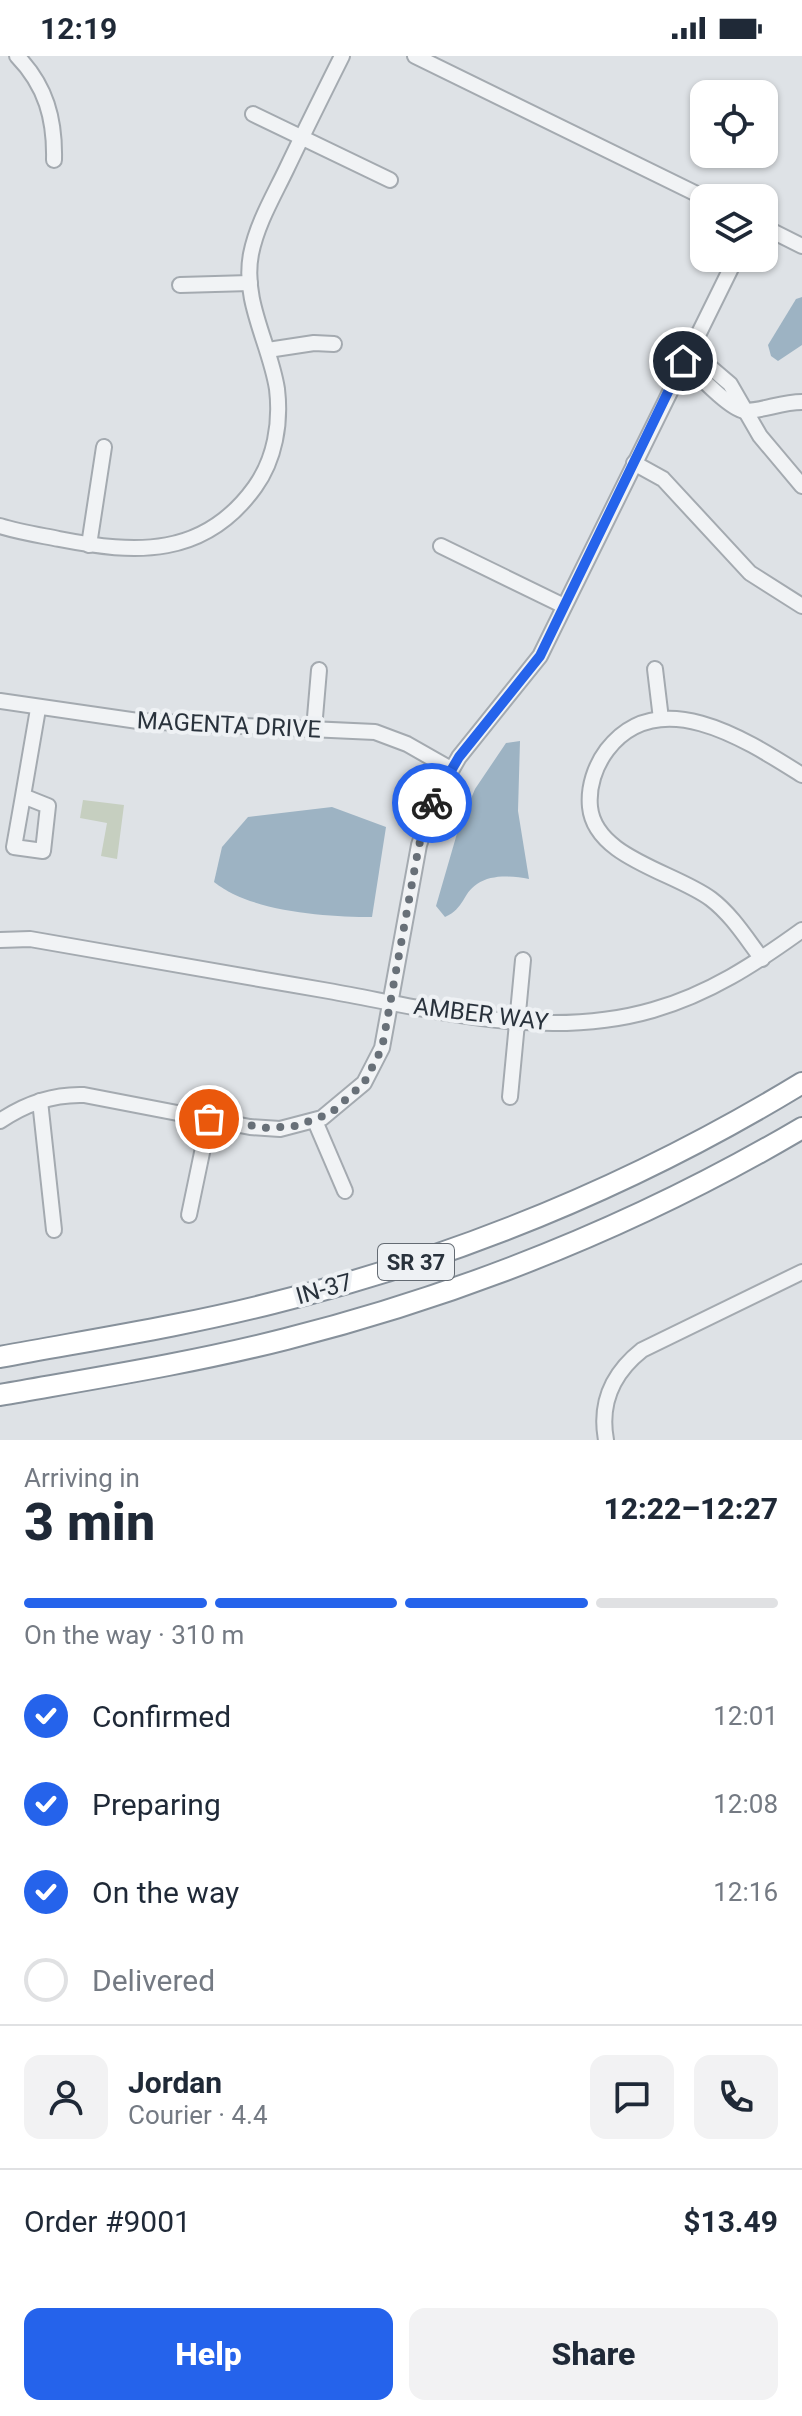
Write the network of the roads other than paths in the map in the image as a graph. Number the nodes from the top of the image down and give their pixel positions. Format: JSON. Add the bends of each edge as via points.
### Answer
{"nodes":[{"id":1,"x":17,"y":56,"type":"edge"},
{"id":2,"x":342,"y":56,"type":"edge"},
{"id":3,"x":415,"y":56,"type":"edge"},
{"id":4,"x":253,"y":114,"type":"dead end"},
{"id":5,"x":302,"y":137,"type":"junction"},
{"id":6,"x":54,"y":160,"type":"dead end"},
{"id":7,"x":390,"y":180,"type":"dead end"},
{"id":8,"x":690,"y":191,"type":"edge"},
{"id":9,"x":778,"y":234,"type":"edge"},
{"id":10,"x":802,"y":246,"type":"edge"},
{"id":11,"x":729,"y":272,"type":"edge"},
{"id":12,"x":250,"y":283,"type":"junction"},
{"id":13,"x":180,"y":285,"type":"dead end"},
{"id":14,"x":334,"y":344,"type":"dead end"},
{"id":15,"x":268,"y":350,"type":"junction"},
{"id":16,"x":686,"y":355,"type":"junction"},
{"id":17,"x":802,"y":402,"type":"edge"},
{"id":18,"x":745,"y":412,"type":"junction"},
{"id":19,"x":104,"y":447,"type":"dead end"},
{"id":20,"x":634,"y":463,"type":"junction"},
{"id":21,"x":802,"y":486,"type":"edge"},
{"id":22,"x":0,"y":526,"type":"edge"},
{"id":23,"x":89,"y":545,"type":"junction"},
{"id":24,"x":441,"y":546,"type":"dead end"},
{"id":25,"x":564,"y":606,"type":"junction"},
{"id":26,"x":802,"y":606,"type":"edge"},
{"id":27,"x":655,"y":669,"type":"dead end"},
{"id":28,"x":319,"y":670,"type":"dead end"},
{"id":29,"x":0,"y":701,"type":"edge"},
{"id":30,"x":38,"y":709,"type":"junction"},
{"id":31,"x":661,"y":719,"type":"junction"},
{"id":32,"x":314,"y":729,"type":"junction"},
{"id":33,"x":451,"y":769,"type":"junction"},
{"id":34,"x":802,"y":775,"type":"edge"},
{"id":35,"x":23,"y":796,"type":"dead end"},
{"id":36,"x":802,"y":930,"type":"edge"},
{"id":37,"x":0,"y":940,"type":"edge"},
{"id":38,"x":762,"y":959,"type":"junction"},
{"id":39,"x":523,"y":960,"type":"dead end"},
{"id":40,"x":390,"y":1002,"type":"junction"},
{"id":41,"x":517,"y":1022,"type":"junction"},
{"id":42,"x":802,"y":1083,"type":"edge"},
{"id":43,"x":510,"y":1097,"type":"dead end"},
{"id":44,"x":40,"y":1101,"type":"junction"},
{"id":45,"x":209,"y":1119,"type":"junction"},
{"id":46,"x":0,"y":1121,"type":"edge"},
{"id":47,"x":315,"y":1121,"type":"junction"},
{"id":48,"x":802,"y":1128,"type":"edge"},
{"id":49,"x":345,"y":1191,"type":"dead end"},
{"id":50,"x":189,"y":1215,"type":"dead end"},
{"id":51,"x":54,"y":1230,"type":"dead end"},
{"id":52,"x":802,"y":1272,"type":"edge"},
{"id":53,"x":0,"y":1357,"type":"edge"},
{"id":54,"x":0,"y":1395,"type":"edge"},
{"id":55,"x":606,"y":1440,"type":"edge"}],
"edges":[{"from":1,"to":6,"type":"street","via":[[44,94],[53,126]]},
{"from":2,"to":5,"type":"street"},
{"from":3,"to":8,"type":"street"},
{"from":4,"to":5,"type":"street"},
{"from":5,"to":7,"type":"street"},
{"from":5,"to":12,"type":"street","via":[[256,232]]},
{"from":9,"to":10,"type":"street"},
{"from":11,"to":16,"type":"street"},
{"from":12,"to":13,"type":"street"},
{"from":12,"to":15,"type":"street"},
{"from":14,"to":15,"type":"street"},
{"from":15,"to":23,"type":"street","via":[[277,390],[276,436],[259,482],[235,512],[179,543],[156,548]]},
{"from":16,"to":18,"type":"street","via":[[730,384]]},
{"from":16,"to":20,"type":"street"},
{"from":17,"to":18,"type":"street"},
{"from":18,"to":21,"type":"street"},
{"from":19,"to":23,"type":"street"},
{"from":20,"to":25,"type":"street"},
{"from":20,"to":26,"type":"street","via":[[663,479],[750,573]]},
{"from":22,"to":23,"type":"street"},
{"from":24,"to":25,"type":"street"},
{"from":25,"to":33,"type":"street","via":[[529,671]]},
{"from":27,"to":31,"type":"street"},
{"from":28,"to":32,"type":"street"},
{"from":29,"to":30,"type":"street","name":"MAGENTA DRIVE"},
{"from":30,"to":32,"type":"street","name":"MAGENTA DRIVE","via":[[138,721]]},
{"from":30,"to":35,"type":"street"},
{"from":31,"to":34,"type":"street","via":[[708,724]]},
{"from":31,"to":38,"type":"street","via":[[627,732],[604,755],[590,793],[595,826],[609,844],[718,904]]},
{"from":32,"to":33,"type":"street","name":"MAGENTA DRIVE","via":[[375,732]]},
{"from":33,"to":40,"type":"street","via":[[421,835]]},
{"from":36,"to":38,"type":"street","name":"AMBER WAY"},
{"from":37,"to":40,"type":"street","name":"AMBER WAY","via":[[30,939]]},
{"from":38,"to":41,"type":"street","name":"AMBER WAY","via":[[712,988],[652,1011],[571,1024]]},
{"from":39,"to":41,"type":"street"},
{"from":40,"to":41,"type":"street","name":"AMBER WAY"},
{"from":40,"to":47,"type":"street","via":[[382,1048],[364,1083]]},
{"from":41,"to":43,"type":"street"},
{"from":42,"to":53,"type":"highway","name":"IN-37","number":"SR 37","via":[[637,1173],[449,1251],[272,1304]]},
{"from":44,"to":45,"type":"street","via":[[84,1095]]},
{"from":44,"to":46,"type":"street"},
{"from":44,"to":51,"type":"street"},
{"from":45,"to":47,"type":"street","via":[[280,1129]]},
{"from":45,"to":50,"type":"street"},
{"from":47,"to":49,"type":"street"},
{"from":48,"to":54,"type":"highway","name":"IN-37","number":"SR 37","via":[[676,1196],[443,1293],[269,1343]]},
{"from":52,"to":55,"type":"street","via":[[642,1350],[623,1366],[604,1409]]}]}
